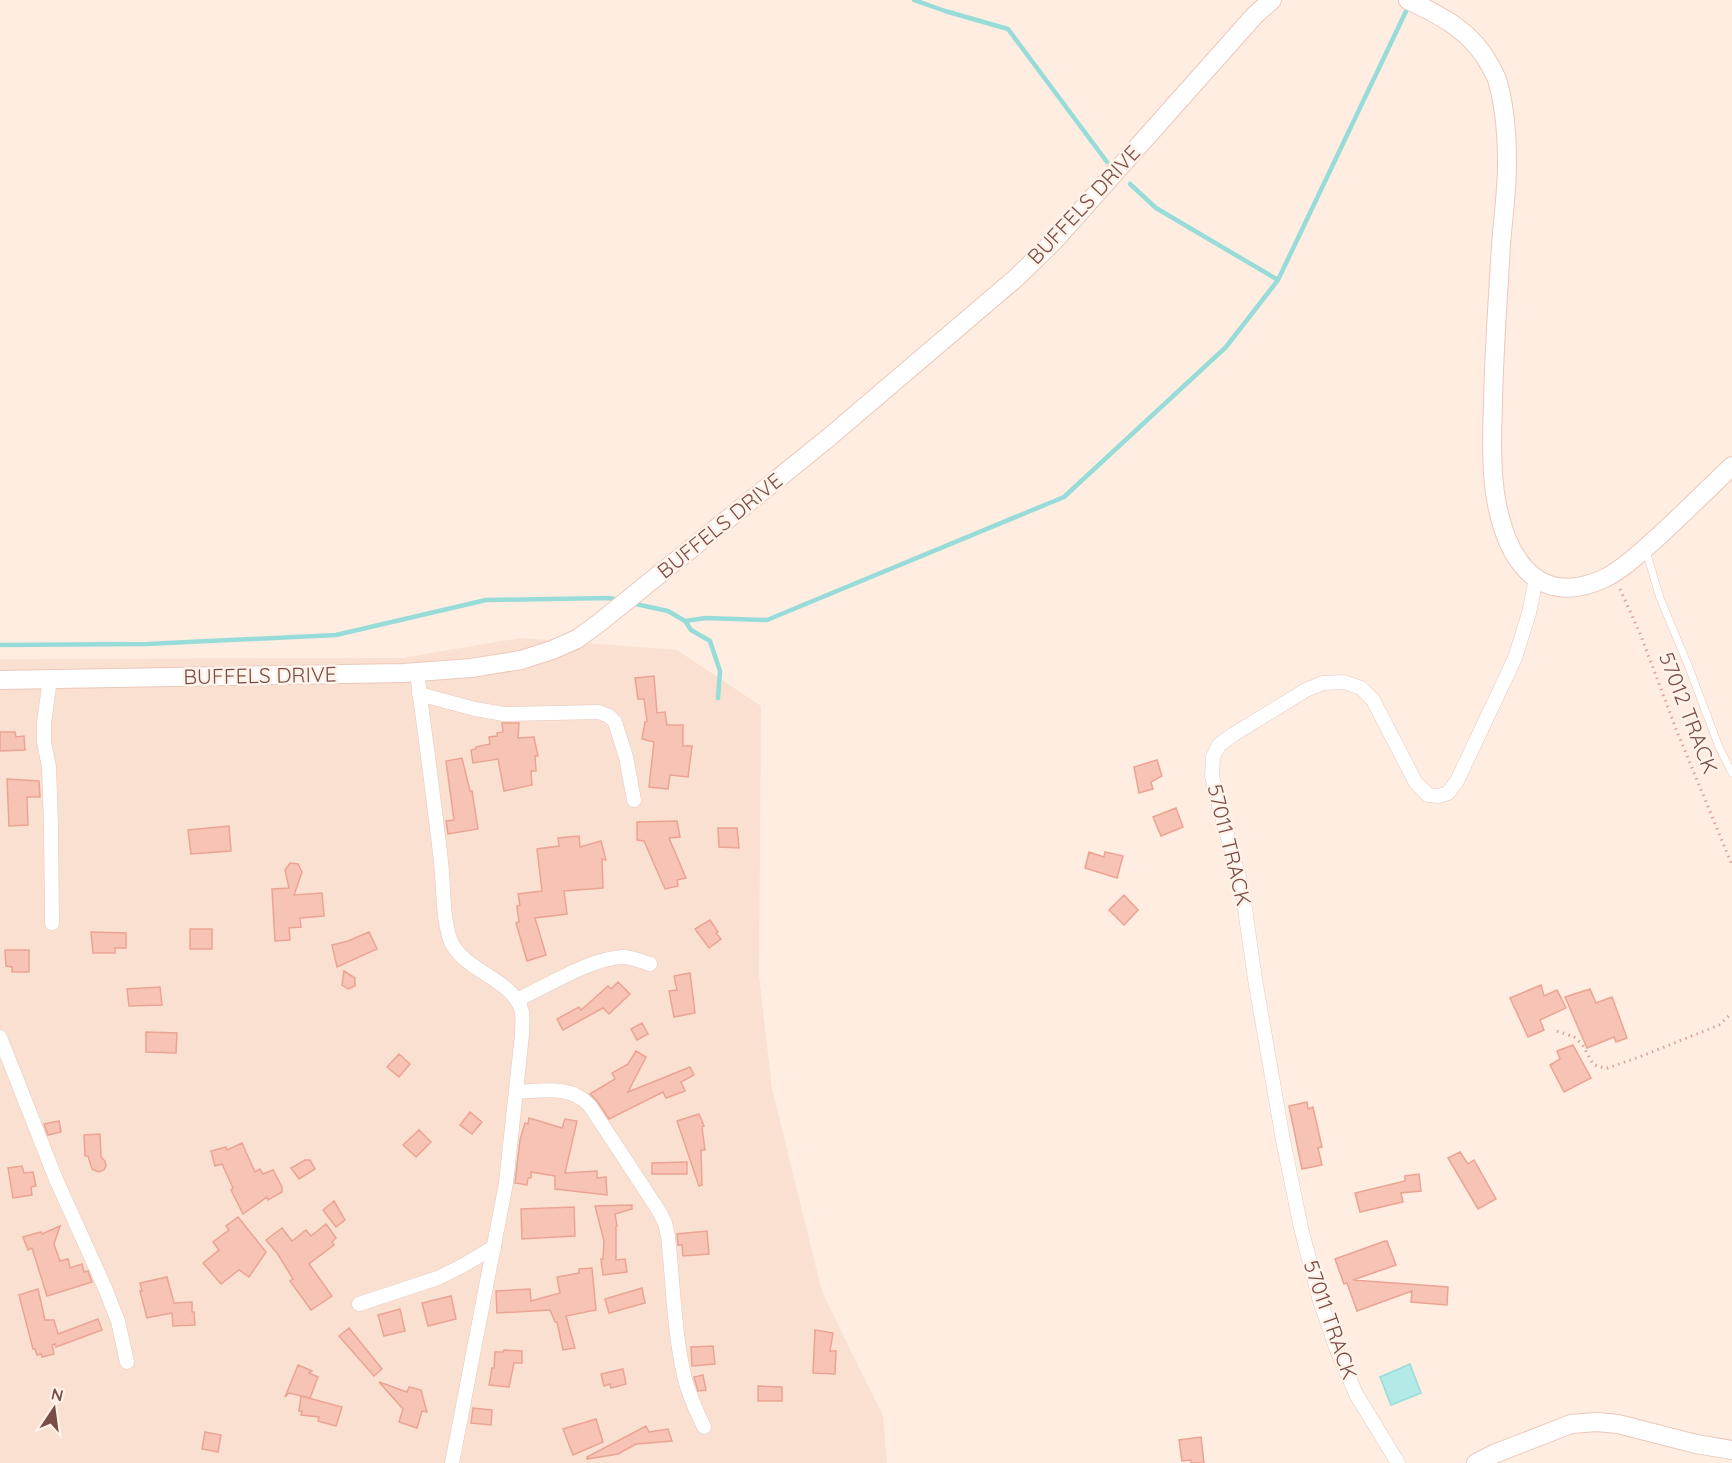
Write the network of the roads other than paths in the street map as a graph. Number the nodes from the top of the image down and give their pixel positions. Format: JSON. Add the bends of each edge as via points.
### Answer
{"nodes":[{"id":1,"x":1272,"y":0,"type":"edge"},
{"id":2,"x":1408,"y":0,"type":"edge"},
{"id":3,"x":1732,"y":466,"type":"edge"},
{"id":4,"x":1645,"y":549,"type":"junction"},
{"id":5,"x":1536,"y":579,"type":"junction"},
{"id":6,"x":417,"y":672,"type":"junction"},
{"id":7,"x":0,"y":680,"type":"edge"},
{"id":8,"x":50,"y":680,"type":"junction"},
{"id":9,"x":419,"y":694,"type":"junction"},
{"id":10,"x":1732,"y":773,"type":"edge"},
{"id":11,"x":634,"y":800,"type":"dead end"},
{"id":12,"x":52,"y":923,"type":"dead end"},
{"id":13,"x":650,"y":964,"type":"dead end"},
{"id":14,"x":517,"y":1000,"type":"junction"},
{"id":15,"x":0,"y":1037,"type":"edge"},
{"id":16,"x":516,"y":1092,"type":"junction"},
{"id":17,"x":494,"y":1248,"type":"junction"},
{"id":18,"x":359,"y":1304,"type":"dead end"},
{"id":19,"x":127,"y":1362,"type":"dead end"},
{"id":20,"x":704,"y":1427,"type":"dead end"},
{"id":21,"x":1732,"y":1450,"type":"edge"},
{"id":22,"x":452,"y":1463,"type":"edge"},
{"id":23,"x":1398,"y":1463,"type":"edge"},
{"id":24,"x":1476,"y":1463,"type":"edge"}],
"edges":[{"from":1,"to":6,"type":"street","name":"BUFFELS DRIVE","via":[[1016,278],[659,576],[577,639],[552,650],[471,669]]},
{"from":2,"to":5,"type":"street","via":[[1438,14],[1468,35],[1484,54],[1498,81],[1507,164],[1495,345],[1495,494],[1506,537],[1518,563]]},
{"from":3,"to":4,"type":"street"},
{"from":4,"to":5,"type":"street","via":[[1613,573],[1577,587],[1557,588]]},
{"from":4,"to":10,"type":"lane","via":[[1660,598]]},
{"from":5,"to":23,"type":"street","name":"57011 TRACK","via":[[1515,658],[1448,793],[1428,795],[1416,783],[1373,700],[1361,688],[1344,682],[1323,683],[1306,690],[1234,734],[1219,745],[1213,757],[1216,798],[1242,888],[1285,1152],[1320,1301],[1356,1394]]},
{"from":6,"to":8,"type":"street","name":"BUFFELS DRIVE"},
{"from":6,"to":9,"type":"street"},
{"from":7,"to":8,"type":"street","name":"BUFFELS DRIVE"},
{"from":8,"to":12,"type":"street","via":[[44,723],[49,767]]},
{"from":9,"to":11,"type":"street","via":[[504,714],[599,712],[609,716],[615,722],[626,757]]},
{"from":9,"to":14,"type":"street","via":[[450,940],[461,956]]},
{"from":13,"to":14,"type":"street","via":[[624,957],[606,960]]},
{"from":14,"to":16,"type":"street","via":[[522,1012],[522,1035]]},
{"from":15,"to":19,"type":"street","via":[[54,1177],[105,1288]]},
{"from":16,"to":17,"type":"street"},
{"from":16,"to":20,"type":"street","via":[[559,1090],[582,1097],[659,1211],[668,1236],[684,1376]]},
{"from":17,"to":18,"type":"street","via":[[438,1278]]},
{"from":17,"to":22,"type":"street"},
{"from":21,"to":24,"type":"street","via":[[1597,1422],[1571,1424]]}]}
